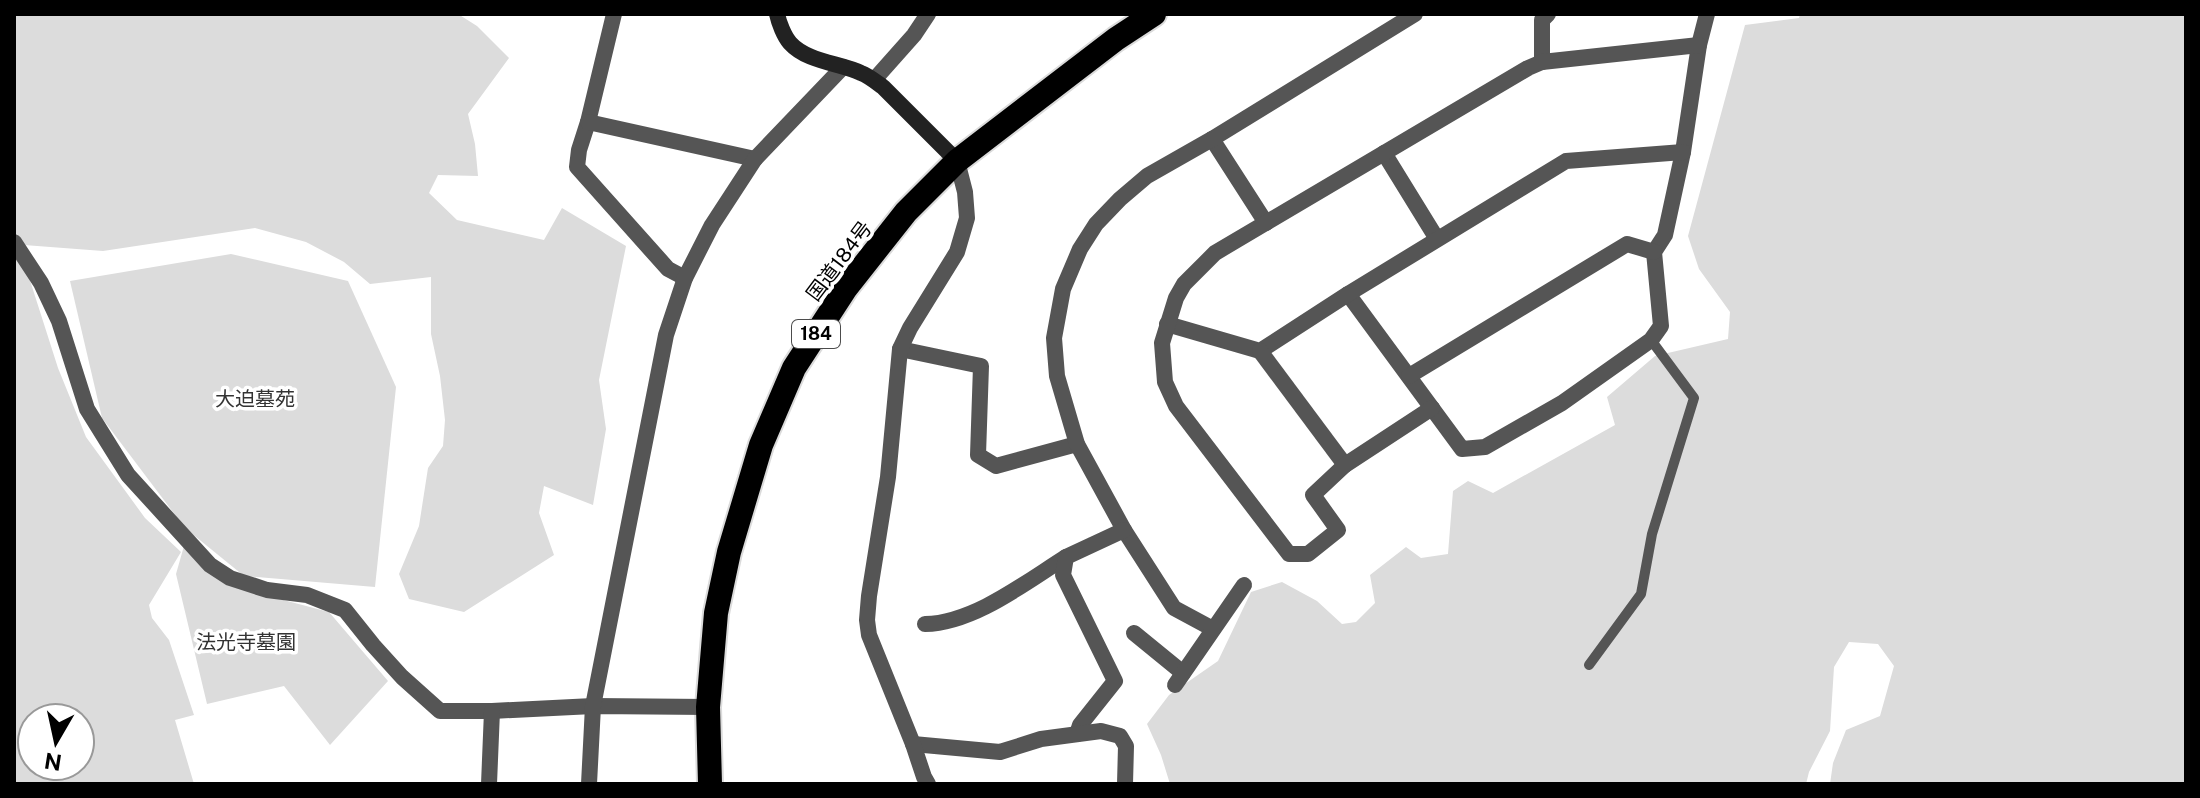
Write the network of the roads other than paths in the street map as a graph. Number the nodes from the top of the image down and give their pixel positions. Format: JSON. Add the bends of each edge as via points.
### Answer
{"nodes":[{"id":1,"x":614,"y":14,"type":"edge"},
{"id":2,"x":777,"y":14,"type":"edge"},
{"id":3,"x":928,"y":14,"type":"edge"},
{"id":4,"x":1154,"y":14,"type":"edge"},
{"id":5,"x":1415,"y":14,"type":"edge"},
{"id":6,"x":1548,"y":14,"type":"edge"},
{"id":7,"x":1707,"y":14,"type":"edge"},
{"id":8,"x":1699,"y":45,"type":"junction"},
{"id":9,"x":1542,"y":62,"type":"junction"},
{"id":10,"x":843,"y":67,"type":"junction"},
{"id":11,"x":874,"y":80,"type":"junction"},
{"id":12,"x":588,"y":122,"type":"junction"},
{"id":13,"x":1212,"y":139,"type":"junction"},
{"id":14,"x":1683,"y":152,"type":"junction"},
{"id":15,"x":1384,"y":153,"type":"junction"},
{"id":16,"x":755,"y":159,"type":"junction"},
{"id":17,"x":957,"y":161,"type":"junction"},
{"id":18,"x":1266,"y":223,"type":"junction"},
{"id":19,"x":1437,"y":239,"type":"junction"},
{"id":20,"x":14,"y":242,"type":"edge"},
{"id":21,"x":1654,"y":252,"type":"junction"},
{"id":22,"x":685,"y":278,"type":"junction"},
{"id":23,"x":1348,"y":294,"type":"junction"},
{"id":24,"x":1167,"y":324,"type":"junction"},
{"id":25,"x":1651,"y":340,"type":"junction"},
{"id":26,"x":900,"y":349,"type":"junction"},
{"id":27,"x":1260,"y":351,"type":"junction"},
{"id":28,"x":1409,"y":376,"type":"junction"},
{"id":29,"x":1432,"y":408,"type":"junction"},
{"id":30,"x":1077,"y":444,"type":"junction"},
{"id":31,"x":1345,"y":465,"type":"junction"},
{"id":32,"x":1124,"y":530,"type":"junction"},
{"id":33,"x":1066,"y":557,"type":"junction"},
{"id":34,"x":1244,"y":585,"type":"dead end"},
{"id":35,"x":925,"y":624,"type":"dead end"},
{"id":36,"x":1213,"y":629,"type":"junction"},
{"id":37,"x":1134,"y":633,"type":"dead end"},
{"id":38,"x":1589,"y":665,"type":"dead end"},
{"id":39,"x":593,"y":706,"type":"junction"},
{"id":40,"x":708,"y":707,"type":"junction"},
{"id":41,"x":492,"y":711,"type":"junction"},
{"id":42,"x":1077,"y":734,"type":"junction"},
{"id":43,"x":913,"y":744,"type":"junction"},
{"id":44,"x":489,"y":784,"type":"edge"},
{"id":45,"x":589,"y":784,"type":"edge"},
{"id":46,"x":710,"y":784,"type":"edge"},
{"id":47,"x":928,"y":784,"type":"edge"},
{"id":48,"x":1125,"y":784,"type":"edge"}],
"edges":[{"from":1,"to":12,"type":"street"},
{"from":2,"to":10,"type":"street","via":[[790,44]]},
{"from":3,"to":11,"type":"street"},
{"from":4,"to":17,"type":"highway","name":"国道184号","number":"184"},
{"from":5,"to":13,"type":"street"},
{"from":6,"to":9,"type":"street","via":[[1542,20]]},
{"from":7,"to":8,"type":"street"},
{"from":8,"to":9,"type":"street"},
{"from":8,"to":14,"type":"street"},
{"from":9,"to":15,"type":"street"},
{"from":10,"to":11,"type":"street"},
{"from":10,"to":16,"type":"street"},
{"from":11,"to":17,"type":"street"},
{"from":12,"to":16,"type":"street"},
{"from":12,"to":22,"type":"street","via":[[577,167],[668,269]]},
{"from":13,"to":18,"type":"street"},
{"from":13,"to":30,"type":"street","via":[[1147,176],[1096,224],[1080,249],[1063,289],[1054,338],[1057,376]]},
{"from":14,"to":19,"type":"street","via":[[1566,161]]},
{"from":14,"to":21,"type":"street","via":[[1665,235]]},
{"from":15,"to":18,"type":"street"},
{"from":15,"to":19,"type":"street"},
{"from":16,"to":22,"type":"street"},
{"from":17,"to":26,"type":"street","via":[[967,218],[957,252]]},
{"from":17,"to":40,"type":"highway","name":"国道184号","number":"184","via":[[906,212],[846,288],[794,368],[761,445],[729,552],[716,613]]},
{"from":18,"to":24,"type":"street","via":[[1194,272]]},
{"from":19,"to":23,"type":"street"},
{"from":20,"to":41,"type":"street","via":[[59,321],[87,409],[108,444],[128,475],[210,565],[230,578],[307,595],[345,610],[402,677],[440,711]]},
{"from":21,"to":25,"type":"street","via":[[1661,326]]},
{"from":21,"to":28,"type":"street","via":[[1627,244]]},
{"from":22,"to":39,"type":"street","via":[[666,335]]},
{"from":23,"to":27,"type":"street"},
{"from":23,"to":28,"type":"street"},
{"from":24,"to":27,"type":"street"},
{"from":24,"to":31,"type":"street","via":[[1162,357],[1176,406],[1289,554],[1308,554],[1338,530],[1313,495]]},
{"from":25,"to":29,"type":"street","via":[[1562,403],[1485,447],[1462,449]]},
{"from":25,"to":38,"type":"lane","via":[[1694,398],[1652,534],[1641,594]]},
{"from":26,"to":30,"type":"street","via":[[981,366],[978,455],[996,466]]},
{"from":26,"to":43,"type":"street","via":[[867,620]]},
{"from":27,"to":31,"type":"street"},
{"from":28,"to":29,"type":"street"},
{"from":29,"to":31,"type":"street"},
{"from":30,"to":32,"type":"street"},
{"from":32,"to":33,"type":"street"},
{"from":32,"to":36,"type":"street","via":[[1174,608]]},
{"from":33,"to":35,"type":"street","via":[[984,608]]},
{"from":33,"to":42,"type":"street","via":[[1063,575],[1115,681]]},
{"from":34,"to":36,"type":"street"},
{"from":36,"to":37,"type":"street","via":[[1179,679]]},
{"from":39,"to":40,"type":"street"},
{"from":39,"to":41,"type":"street"},
{"from":39,"to":45,"type":"street"},
{"from":40,"to":46,"type":"highway","name":"国道184号","number":"184"},
{"from":41,"to":44,"type":"street"},
{"from":42,"to":43,"type":"street","via":[[1000,752]]},
{"from":42,"to":48,"type":"street","via":[[1101,731],[1120,736],[1126,746]]},
{"from":43,"to":47,"type":"street"}]}
